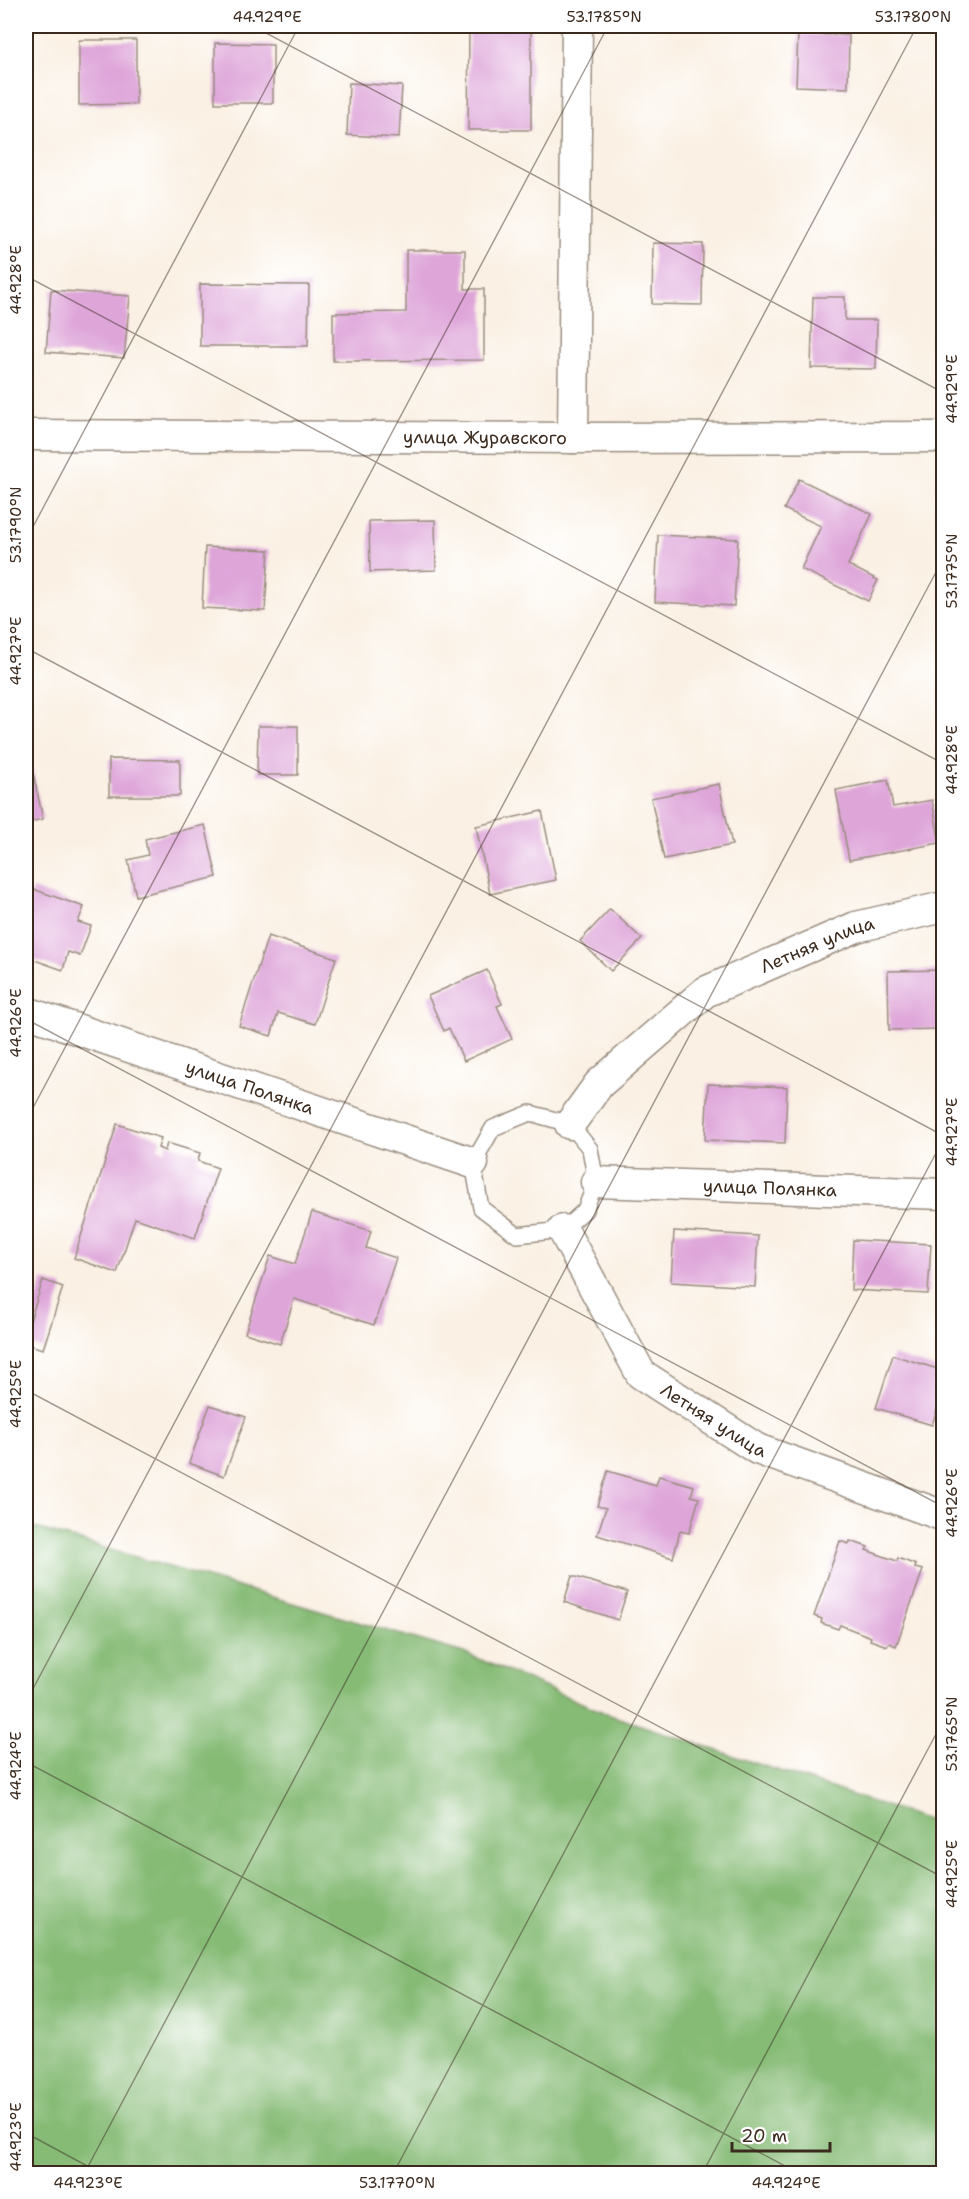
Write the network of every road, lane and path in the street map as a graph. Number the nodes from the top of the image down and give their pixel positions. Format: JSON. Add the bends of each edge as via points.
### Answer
{"nodes":[{"id":1,"x":577,"y":26,"type":"edge"},
{"id":2,"x":26,"y":435,"type":"edge"},
{"id":3,"x":944,"y":437,"type":"edge"},
{"id":4,"x":573,"y":438,"type":"junction"},
{"id":5,"x":944,"y":907,"type":"edge"},
{"id":6,"x":26,"y":1012,"type":"edge"},
{"id":7,"x":570,"y":1124,"type":"junction"},
{"id":8,"x":473,"y":1163,"type":"junction"},
{"id":9,"x":596,"y":1182,"type":"junction"},
{"id":10,"x":944,"y":1194,"type":"edge"},
{"id":11,"x":563,"y":1230,"type":"junction"},
{"id":12,"x":944,"y":1516,"type":"edge"}],
"edges":[{"from":1,"to":4,"type":"street"},
{"from":2,"to":4,"type":"street","name":"улица Журавского"},
{"from":3,"to":4,"type":"street","name":"улица Журавского"},
{"from":5,"to":7,"type":"street","name":"Летняя улица","via":[[856,927],[705,992],[599,1084]]},
{"from":6,"to":8,"type":"street","name":"улица Полянка"},
{"from":7,"to":8,"type":"lane","via":[[530,1113],[493,1128]]},
{"from":7,"to":9,"type":"lane","via":[[590,1149]]},
{"from":8,"to":11,"type":"lane","via":[[481,1208],[517,1235]]},
{"from":9,"to":10,"type":"street","name":"улица Полянка"},
{"from":9,"to":11,"type":"lane","via":[[585,1210]]},
{"from":11,"to":12,"type":"street","name":"Летняя улица","via":[[641,1374],[757,1449]]}]}
